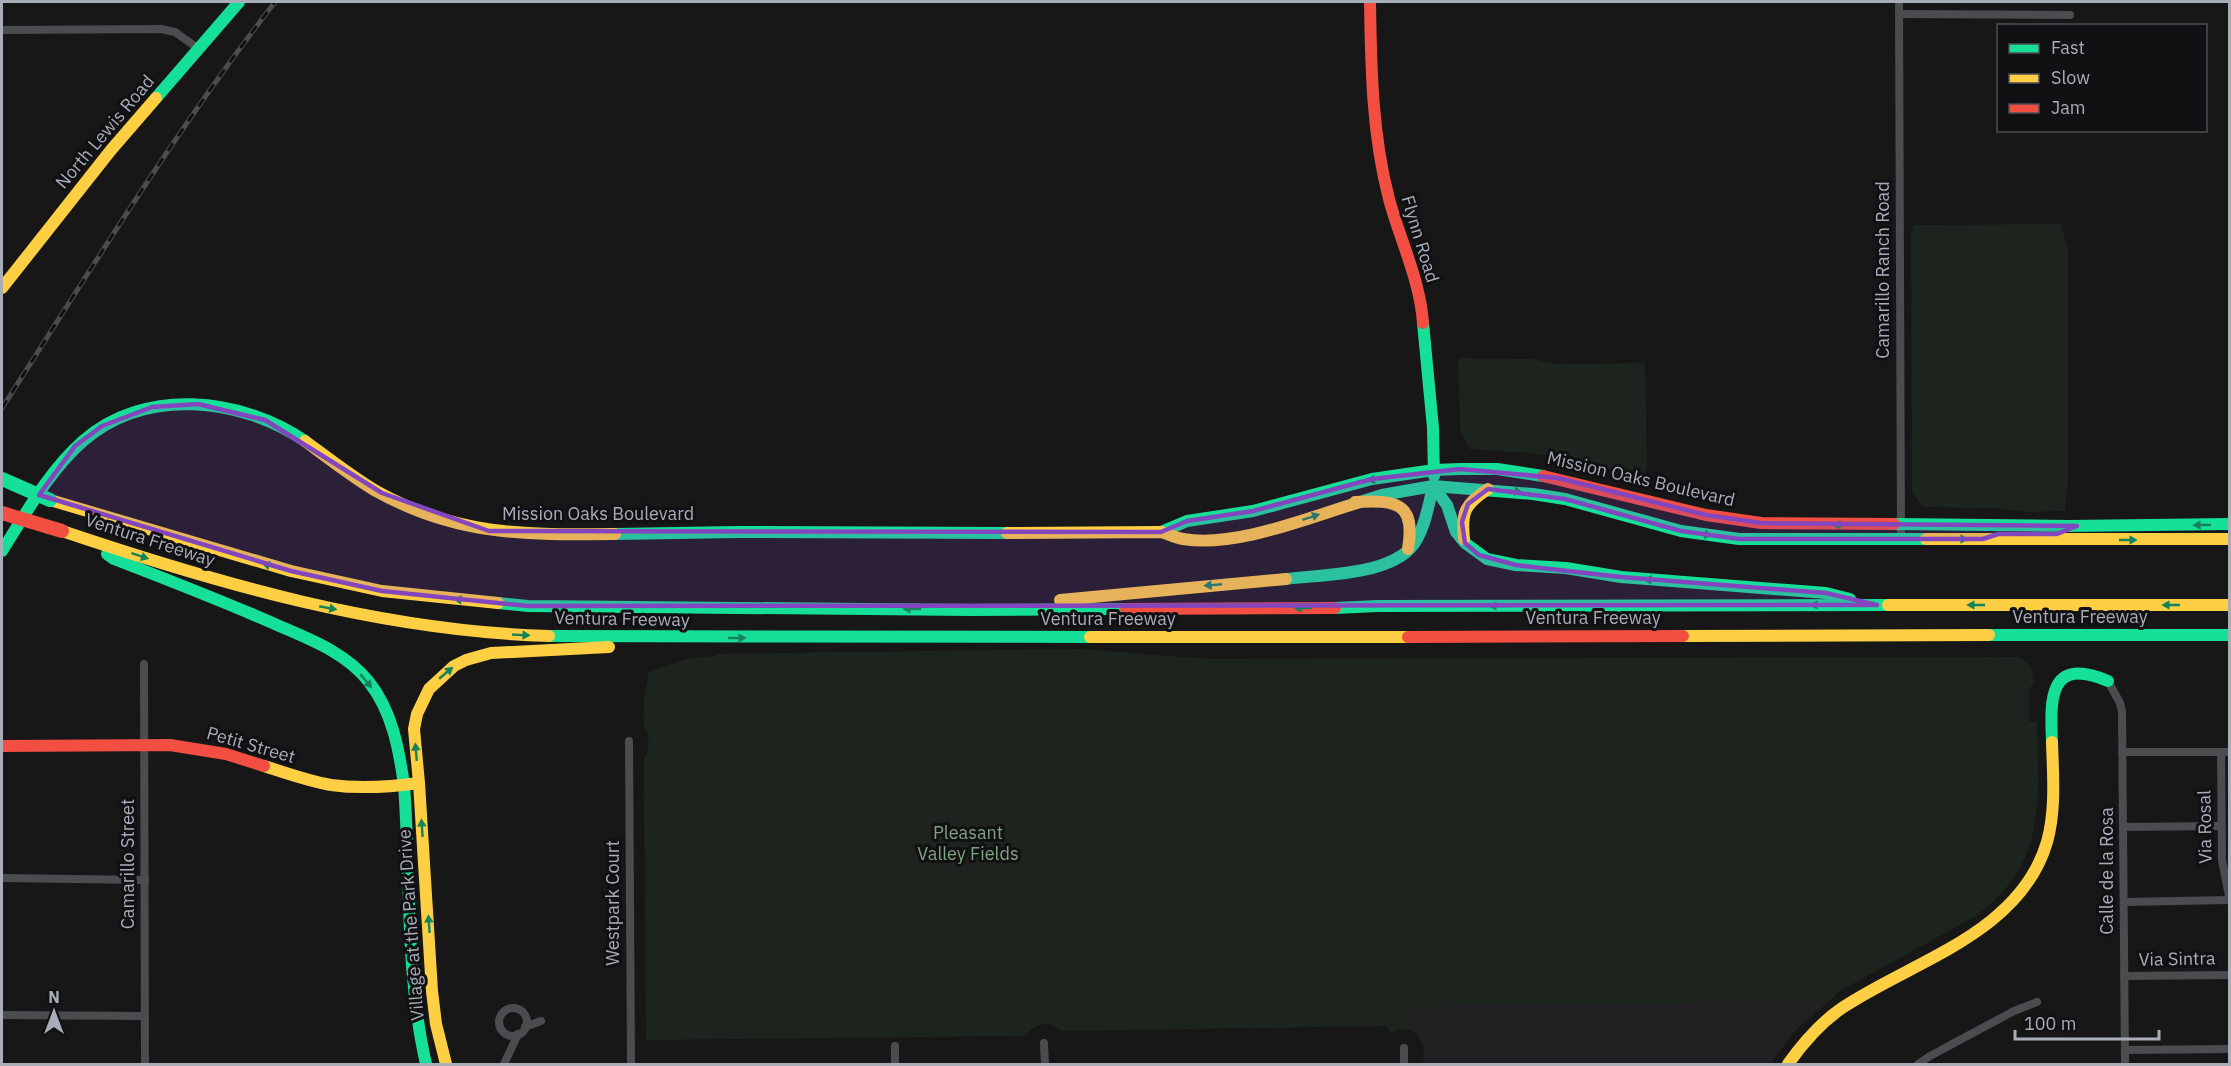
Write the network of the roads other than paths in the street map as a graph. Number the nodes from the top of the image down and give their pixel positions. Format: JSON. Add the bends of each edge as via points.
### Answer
{"nodes":[{"id":1,"x":239,"y":2,"type":"edge"},
{"id":2,"x":1370,"y":2,"type":"edge"},
{"id":3,"x":1899,"y":2,"type":"edge"},
{"id":4,"x":1899,"y":14,"type":"junction"},
{"id":5,"x":2070,"y":15,"type":"dead end"},
{"id":6,"x":2,"y":30,"type":"edge"},
{"id":7,"x":199,"y":49,"type":"junction"},
{"id":8,"x":2,"y":288,"type":"edge"},
{"id":9,"x":1434,"y":470,"type":"junction"},
{"id":10,"x":2,"y":479,"type":"edge"},
{"id":11,"x":2,"y":486,"type":"edge"},
{"id":12,"x":1433,"y":486,"type":"junction"},
{"id":13,"x":1488,"y":489,"type":"junction"},
{"id":14,"x":50,"y":500,"type":"junction"},
{"id":15,"x":1355,"y":502,"type":"junction"},
{"id":16,"x":2,"y":513,"type":"edge"},
{"id":17,"x":2229,"y":524,"type":"edge"},
{"id":18,"x":2077,"y":526,"type":"junction"},
{"id":19,"x":1161,"y":532,"type":"junction"},
{"id":20,"x":1901,"y":532,"type":"junction"},
{"id":21,"x":85,"y":538,"type":"junction"},
{"id":22,"x":2229,"y":539,"type":"edge"},
{"id":23,"x":1983,"y":540,"type":"junction"},
{"id":24,"x":1465,"y":543,"type":"junction"},
{"id":25,"x":2,"y":551,"type":"edge"},
{"id":26,"x":1407,"y":553,"type":"junction"},
{"id":27,"x":1877,"y":605,"type":"junction"},
{"id":28,"x":2229,"y":606,"type":"edge"},
{"id":29,"x":970,"y":610,"type":"junction"},
{"id":30,"x":2229,"y":635,"type":"edge"},
{"id":31,"x":703,"y":638,"type":"junction"},
{"id":32,"x":144,"y":664,"type":"dead end"},
{"id":33,"x":2108,"y":681,"type":"joint"},
{"id":34,"x":629,"y":741,"type":"dead end"},
{"id":35,"x":144,"y":745,"type":"junction"},
{"id":36,"x":2,"y":746,"type":"edge"},
{"id":37,"x":2122,"y":752,"type":"junction"},
{"id":38,"x":2225,"y":752,"type":"edge"},
{"id":39,"x":419,"y":783,"type":"junction"},
{"id":40,"x":404,"y":785,"type":"junction"},
{"id":41,"x":2221,"y":826,"type":"junction"},
{"id":42,"x":2124,"y":827,"type":"junction"},
{"id":43,"x":2,"y":878,"type":"edge"},
{"id":44,"x":145,"y":880,"type":"junction"},
{"id":45,"x":2229,"y":900,"type":"edge"},
{"id":46,"x":2124,"y":902,"type":"junction"},
{"id":47,"x":2229,"y":975,"type":"edge"},
{"id":48,"x":2124,"y":976,"type":"junction"},
{"id":49,"x":2037,"y":1002,"type":"dead end"},
{"id":50,"x":2,"y":1015,"type":"edge"},
{"id":51,"x":145,"y":1016,"type":"junction"},
{"id":52,"x":525,"y":1017,"type":"junction"},
{"id":53,"x":525,"y":1027,"type":"junction"},
{"id":54,"x":507,"y":1034,"type":"junction"},
{"id":55,"x":518,"y":1034,"type":"junction"},
{"id":56,"x":1044,"y":1043,"type":"dead end"},
{"id":57,"x":895,"y":1046,"type":"dead end"},
{"id":58,"x":1404,"y":1048,"type":"dead end"},
{"id":59,"x":511,"y":1049,"type":"junction"},
{"id":60,"x":2229,"y":1049,"type":"edge"},
{"id":61,"x":2125,"y":1050,"type":"junction"},
{"id":62,"x":145,"y":1065,"type":"edge"},
{"id":63,"x":426,"y":1065,"type":"edge"},
{"id":64,"x":446,"y":1065,"type":"edge"},
{"id":65,"x":504,"y":1065,"type":"edge"},
{"id":66,"x":631,"y":1065,"type":"edge"},
{"id":67,"x":895,"y":1065,"type":"edge"},
{"id":68,"x":1045,"y":1065,"type":"edge"},
{"id":69,"x":1404,"y":1065,"type":"edge"},
{"id":70,"x":1788,"y":1065,"type":"edge"},
{"id":71,"x":1918,"y":1065,"type":"edge"},
{"id":72,"x":2125,"y":1065,"type":"edge"}],
"edges":[{"from":1,"to":7,"type":"main road","name":"North Lewis Road"},
{"from":2,"to":9,"type":"main road","name":"Flynn Road","via":[[1375,128],[1389,198],[1415,278],[1423,318]]},
{"from":3,"to":4,"type":"street","name":"Camarillo Ranch Road"},
{"from":4,"to":5,"type":"street"},
{"from":4,"to":20,"type":"street","name":"Camarillo Ranch Road"},
{"from":6,"to":7,"type":"street","via":[[161,29],[175,32]]},
{"from":7,"to":8,"type":"main road","name":"North Lewis Road","via":[[111,150]]},
{"from":9,"to":12,"type":"main road","name":"Flynn Road"},
{"from":9,"to":19,"type":"main road","name":"Mission Oaks Boulevard","one_way":true,"via":[[1372,479],[1253,511],[1187,521]]},
{"from":20,"to":9,"type":"main road","name":"Mission Oaks Boulevard","one_way":true,"via":[[1761,523],[1706,515],[1590,484],[1524,472]]},
{"from":10,"to":14,"type":"main road","bridge":true},
{"from":11,"to":14,"type":"main road","name":"Ventura Freeway","bridge":true},
{"from":12,"to":13,"type":"main road","name":"Mission Oaks Boulevard"},
{"from":12,"to":15,"type":"main road","name":"Mission Oaks Boulevard"},
{"from":12,"to":24,"type":"main road"},
{"from":12,"to":26,"type":"main road","name":"Flynn Road","via":[[1422,528]]},
{"from":13,"to":20,"type":"main road","name":"Mission Oaks Boulevard","one_way":true,"via":[[1565,500],[1672,529],[1718,537],[1760,539]]},
{"from":13,"to":24,"type":"main road","via":[[1473,499],[1464,512]]},
{"from":29,"to":14,"type":"main road","name":"Ventura Freeway","one_way":true,"via":[[528,606],[439,598],[382,591],[291,571]]},
{"from":19,"to":15,"type":"main road","name":"Mission Oaks Boulevard","one_way":true,"via":[[1184,539],[1228,539],[1280,527]]},
{"from":15,"to":26,"type":"main road","via":[[1392,502],[1406,511],[1411,536]]},
{"from":16,"to":21,"type":"main road","name":"Ventura Freeway","bridge":true},
{"from":17,"to":18,"type":"main road","name":"Mission Oaks Boulevard","one_way":true},
{"from":18,"to":20,"type":"main road","name":"Mission Oaks Boulevard"},
{"from":18,"to":23,"type":"main road","via":[[2057,534],[1998,534]]},
{"from":19,"to":25,"type":"main road","name":"Mission Oaks Boulevard","via":[[489,531],[458,524],[382,493],[271,422],[239,410],[198,404],[134,412],[102,426],[75,446]]},
{"from":20,"to":23,"type":"main road","name":"Mission Oaks Boulevard","one_way":true},
{"from":21,"to":31,"type":"main road","name":"Ventura Freeway","one_way":true,"via":[[233,585],[391,620],[513,634]]},
{"from":21,"to":40,"type":"main road","name":"Village at the Park Drive","one_way":true,"via":[[114,559],[230,604],[339,655],[368,681],[383,704],[396,739]]},
{"from":23,"to":22,"type":"main road","name":"Mission Oaks Boulevard","one_way":true},
{"from":27,"to":24,"type":"main road","one_way":true,"via":[[1826,593],[1621,578],[1566,568],[1516,565],[1487,559]]},
{"from":26,"to":29,"type":"main road","one_way":true,"via":[[1374,568]]},
{"from":28,"to":27,"type":"main road","name":"Ventura Freeway","one_way":true},
{"from":27,"to":29,"type":"main road","name":"Ventura Freeway","one_way":true},
{"from":31,"to":30,"type":"main road","name":"Ventura Freeway","one_way":true},
{"from":39,"to":31,"type":"main road","name":"Village at the Park Drive","one_way":true,"via":[[414,729],[417,714],[429,689],[466,660],[491,653],[580,650]]},
{"from":32,"to":35,"type":"street","name":"Camarillo Street"},
{"from":33,"to":37,"type":"street","name":"Calle de la Rosa","via":[[2120,703]]},
{"from":33,"to":70,"type":"main road","via":[[2084,672],[2069,675],[2056,685],[2051,700],[2052,810],[2046,845],[2033,876],[2012,904],[1986,926],[1843,1008],[1811,1035]]},
{"from":34,"to":66,"type":"street","name":"Westpark Court"},
{"from":35,"to":36,"type":"main road","name":"Petit Street"},
{"from":35,"to":40,"type":"main road","name":"Petit Street","via":[[226,754],[332,785]]},
{"from":35,"to":44,"type":"street","name":"Camarillo Street"},
{"from":37,"to":38,"type":"street"},
{"from":37,"to":42,"type":"street","name":"Calle de la Rosa"},
{"from":38,"to":41,"type":"street","name":"Via Rosal"},
{"from":39,"to":40,"type":"main road","name":"Petit Street"},
{"from":64,"to":39,"type":"main road","name":"Village at the Park Drive","one_way":true,"via":[[432,992]]},
{"from":40,"to":63,"type":"main road","name":"Village at the Park Drive","via":[[413,989]]},
{"from":41,"to":42,"type":"street"},
{"from":41,"to":45,"type":"street","name":"Via Rosal","via":[[2223,874]]},
{"from":42,"to":46,"type":"street","name":"Calle de la Rosa"},
{"from":43,"to":44,"type":"street"},
{"from":44,"to":51,"type":"street","name":"Camarillo Street"},
{"from":45,"to":46,"type":"street"},
{"from":46,"to":48,"type":"street","name":"Calle de la Rosa"},
{"from":47,"to":48,"type":"street","name":"Via Sintra"},
{"from":48,"to":61,"type":"street","name":"Calle de la Rosa"},
{"from":49,"to":71,"type":"street"},
{"from":50,"to":51,"type":"street"},
{"from":51,"to":62,"type":"street","name":"Camarillo Street"},
{"from":52,"to":53,"type":"street"},
{"from":52,"to":53,"type":"street","via":[[541,1021]]},
{"from":52,"to":54,"type":"street","via":[[516,1008],[503,1012],[499,1024]]},
{"from":53,"to":55,"type":"street"},
{"from":54,"to":55,"type":"street"},
{"from":54,"to":59,"type":"street"},
{"from":55,"to":59,"type":"street"},
{"from":56,"to":68,"type":"street"},
{"from":57,"to":67,"type":"street"},
{"from":58,"to":69,"type":"street"},
{"from":59,"to":65,"type":"street"},
{"from":60,"to":61,"type":"street"},
{"from":61,"to":72,"type":"street","name":"Calle de la Rosa"}]}
